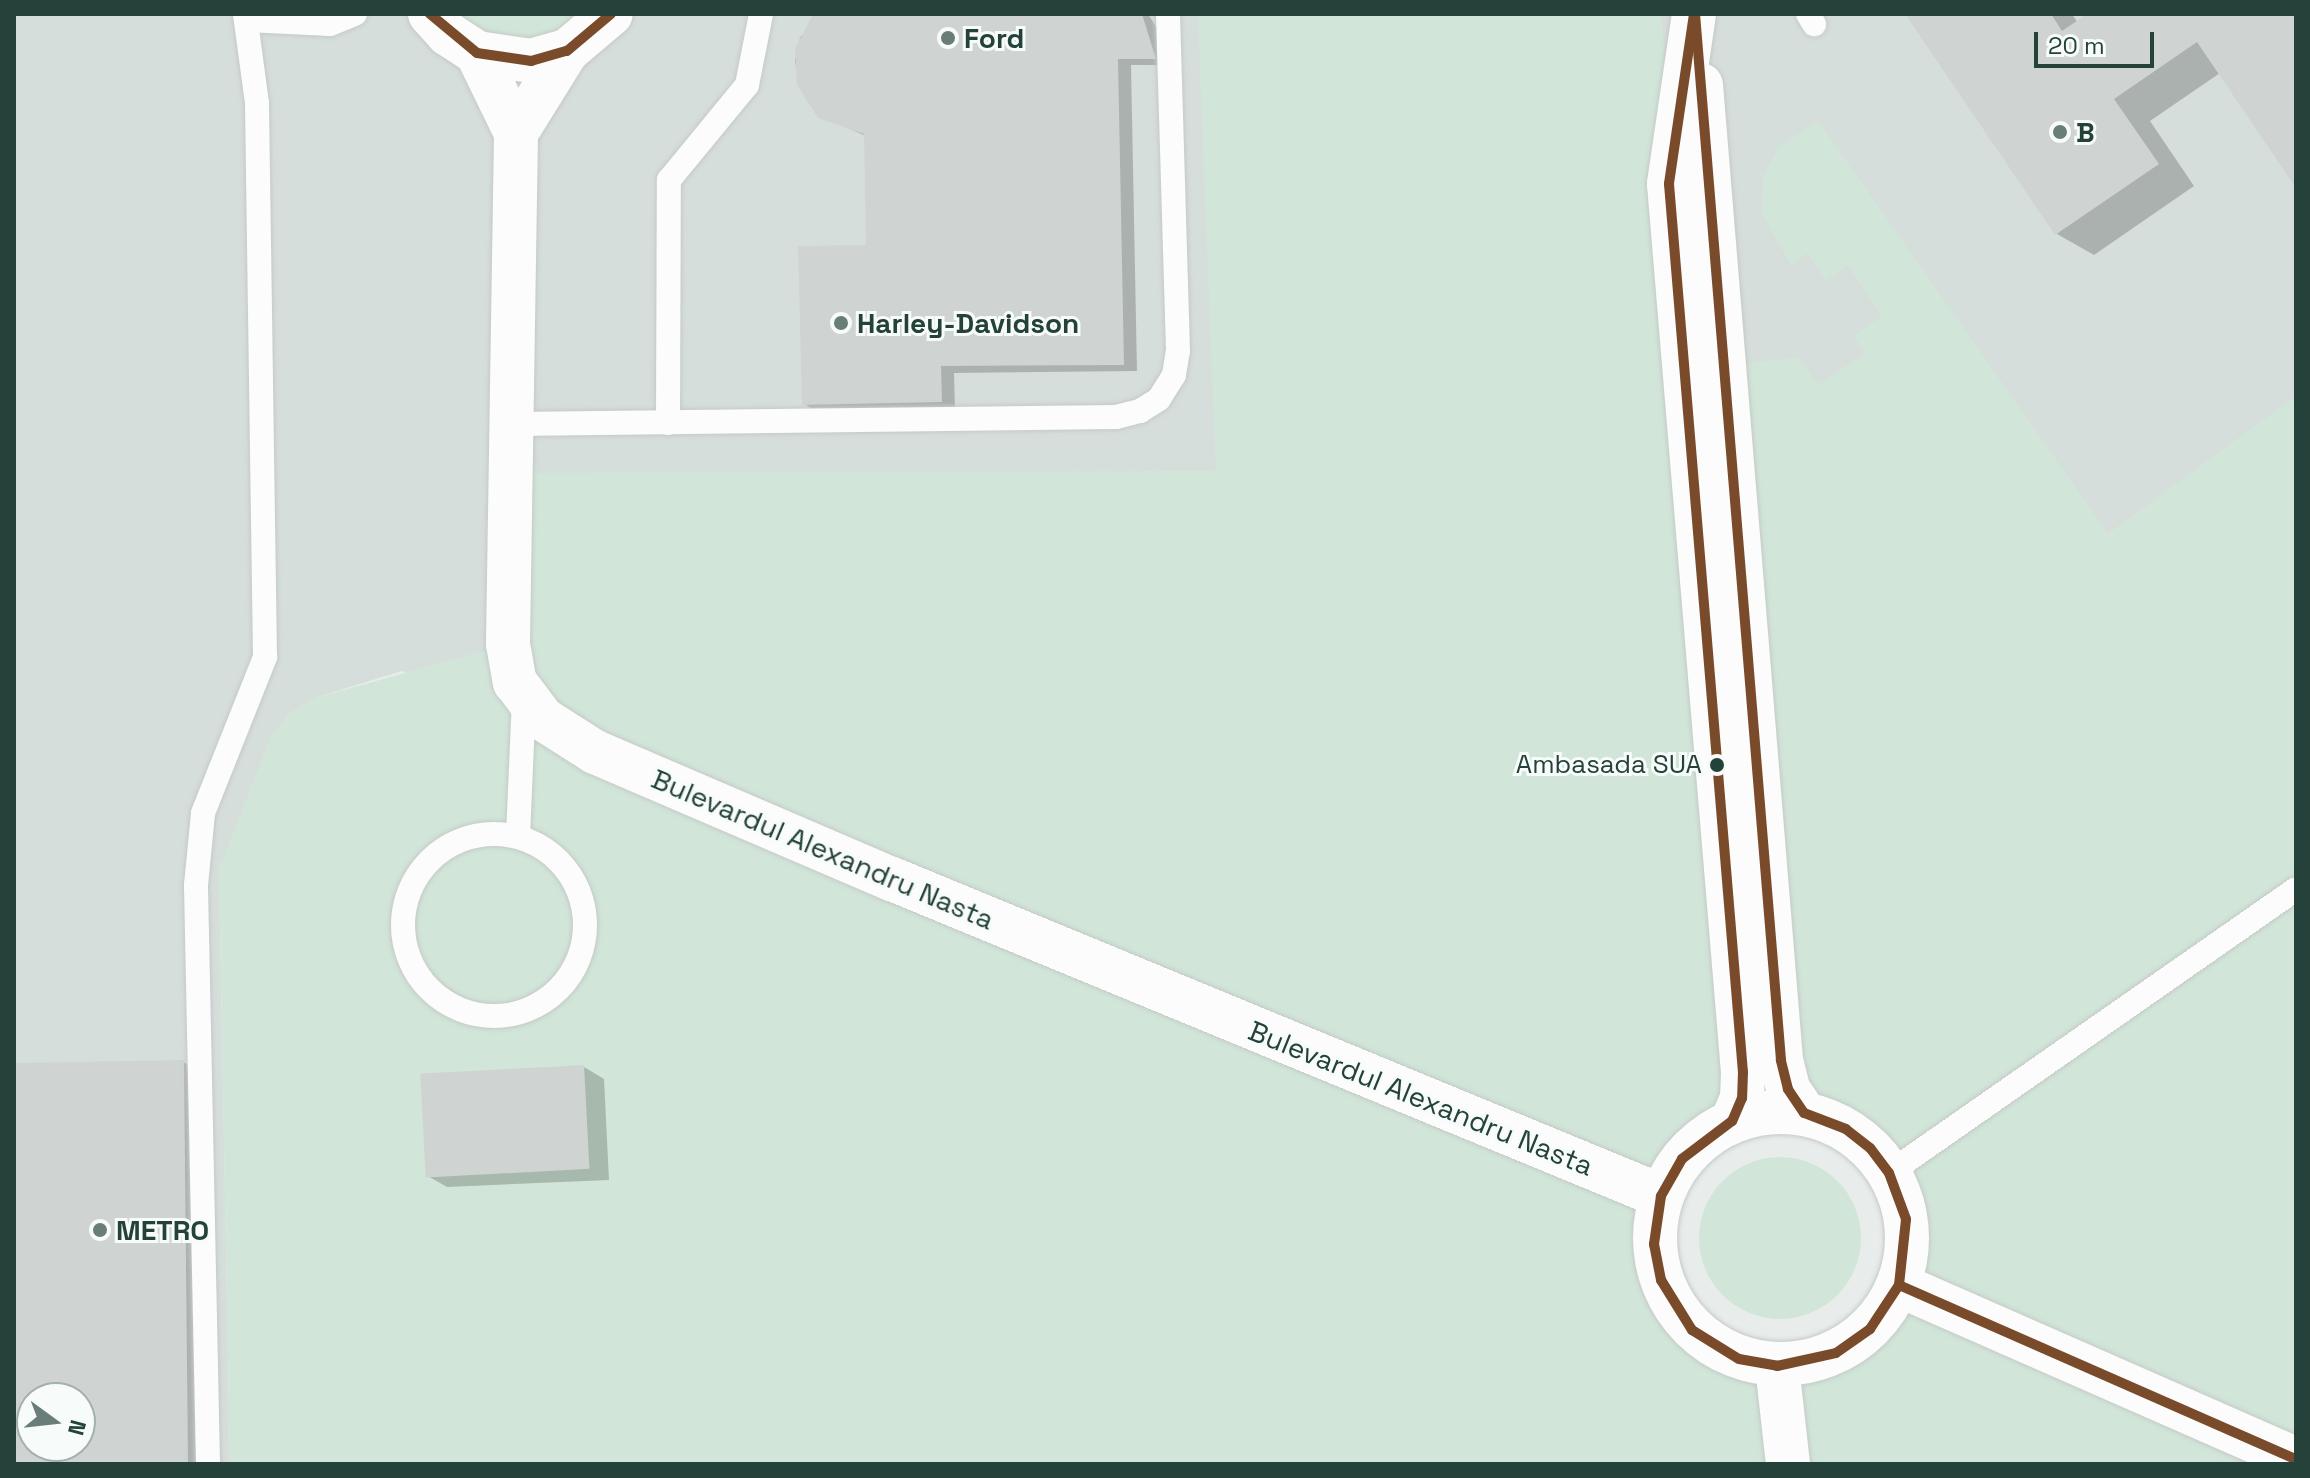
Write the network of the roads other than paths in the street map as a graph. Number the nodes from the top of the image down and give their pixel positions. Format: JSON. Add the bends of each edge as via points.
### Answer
{"nodes":[{"id":1,"x":355,"y":14,"type":"edge"},
{"id":2,"x":430,"y":14,"type":"edge"},
{"id":3,"x":611,"y":14,"type":"edge"},
{"id":4,"x":761,"y":14,"type":"edge"},
{"id":5,"x":1168,"y":14,"type":"edge"},
{"id":6,"x":1695,"y":14,"type":"edge"},
{"id":7,"x":246,"y":17,"type":"edge"},
{"id":8,"x":567,"y":51,"type":"junction"},
{"id":9,"x":477,"y":53,"type":"junction"},
{"id":10,"x":516,"y":133,"type":"junction"},
{"id":11,"x":668,"y":423,"type":"junction"},
{"id":12,"x":513,"y":424,"type":"junction"},
{"id":13,"x":524,"y":699,"type":"junction"},
{"id":14,"x":518,"y":836,"type":"junction"},
{"id":15,"x":2296,"y":889,"type":"edge"},
{"id":16,"x":1804,"y":1113,"type":"junction"},
{"id":17,"x":1732,"y":1121,"type":"junction"},
{"id":18,"x":1889,"y":1173,"type":"junction"},
{"id":19,"x":1661,"y":1196,"type":"junction"},
{"id":20,"x":1899,"y":1285,"type":"junction"},
{"id":21,"x":1777,"y":1366,"type":"junction"},
{"id":22,"x":2296,"y":1459,"type":"edge"},
{"id":23,"x":208,"y":1464,"type":"edge"},
{"id":24,"x":1788,"y":1464,"type":"edge"}],
"edges":[{"from":1,"to":7,"type":"lane","via":[[330,24]]},
{"from":2,"to":9,"type":"street"},
{"from":3,"to":8,"type":"street"},
{"from":4,"to":11,"type":"lane","via":[[747,85],[669,180]]},
{"from":5,"to":11,"type":"lane","via":[[1178,351],[1174,375],[1159,399],[1116,417]]},
{"from":6,"to":16,"type":"street","via":[[1777,1017],[1788,1089]]},
{"from":6,"to":17,"type":"street","via":[[1669,184],[1743,1072],[1742,1098]]},
{"from":7,"to":23,"type":"lane","via":[[257,103],[265,657],[203,813],[196,885]]},
{"from":8,"to":9,"type":"street","via":[[531,61]]},
{"from":8,"to":10,"type":"street"},
{"from":9,"to":10,"type":"street"},
{"from":10,"to":12,"type":"street"},
{"from":11,"to":12,"type":"lane"},
{"from":12,"to":13,"type":"street","via":[[508,644]]},
{"from":13,"to":14,"type":"lane"},
{"from":13,"to":19,"type":"street","name":"Bulevardul Alexandru Nasta","via":[[564,736],[595,752]]},
{"from":14,"to":14,"type":"lane","via":[[489,833],[460,839],[435,854],[405,902],[402,932],[409,960],[424,985],[446,1004],[472,1015],[504,1017],[534,1008],[560,989],[578,963],[586,932],[583,900],[569,871],[547,849]]},
{"from":15,"to":18,"type":"lane"},
{"from":16,"to":17,"type":"street","via":[[1759,1113]]},
{"from":16,"to":18,"type":"street","via":[[1846,1129]]},
{"from":17,"to":19,"type":"street","via":[[1682,1159]]},
{"from":18,"to":20,"type":"street","via":[[1906,1219]]},
{"from":19,"to":21,"type":"street","via":[[1654,1244],[1661,1280],[1678,1312],[1710,1344],[1739,1359]]},
{"from":20,"to":21,"type":"street","via":[[1870,1329],[1836,1353]]},
{"from":20,"to":22,"type":"street"},
{"from":21,"to":24,"type":"street"}]}
